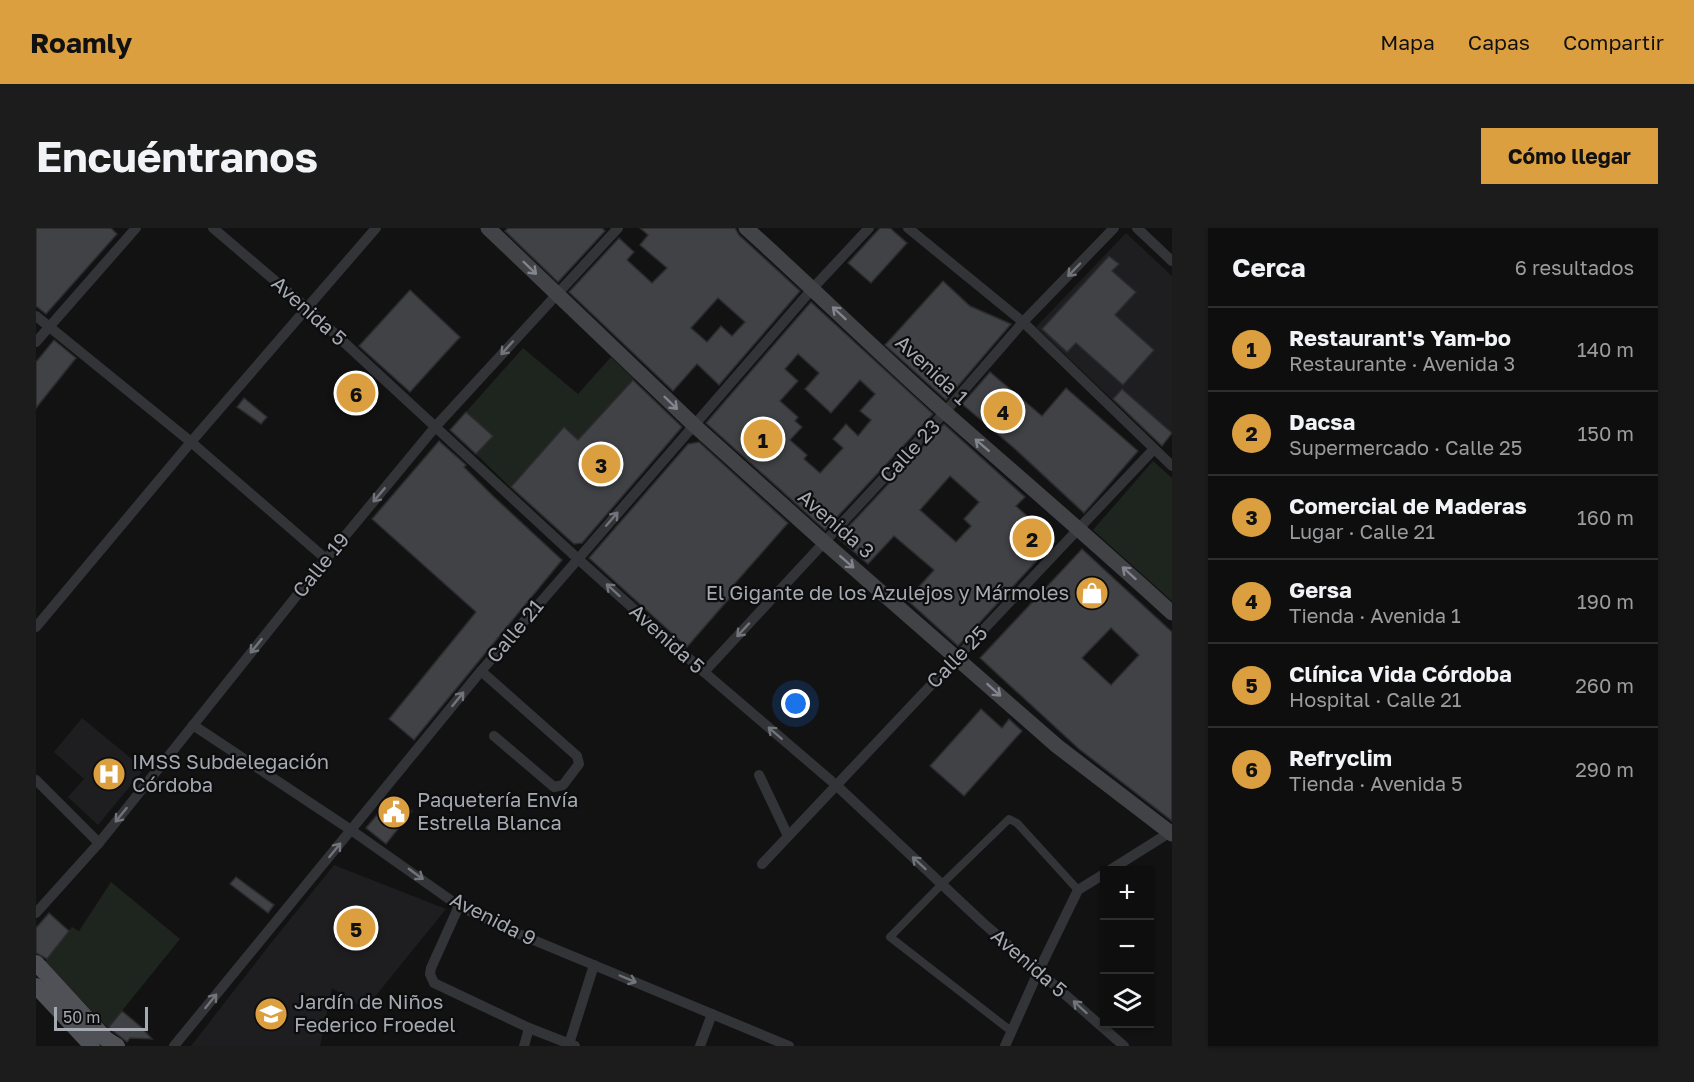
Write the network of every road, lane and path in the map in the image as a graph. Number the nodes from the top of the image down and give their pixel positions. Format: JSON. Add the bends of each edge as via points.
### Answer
{"nodes":[{"id":1,"x":136,"y":228,"type":"edge"},
{"id":2,"x":213,"y":228,"type":"edge"},
{"id":3,"x":376,"y":228,"type":"edge"},
{"id":4,"x":488,"y":228,"type":"edge"},
{"id":5,"x":618,"y":228,"type":"edge"},
{"id":6,"x":746,"y":228,"type":"edge"},
{"id":7,"x":869,"y":228,"type":"edge"},
{"id":8,"x":908,"y":228,"type":"edge"},
{"id":9,"x":1114,"y":228,"type":"edge"},
{"id":10,"x":1137,"y":228,"type":"edge"},
{"id":11,"x":1172,"y":261,"type":"edge"},
{"id":12,"x":813,"y":288,"type":"junction"},
{"id":13,"x":556,"y":294,"type":"junction"},
{"id":14,"x":307,"y":308,"type":"junction"},
{"id":15,"x":36,"y":316,"type":"edge"},
{"id":16,"x":1023,"y":322,"type":"junction"},
{"id":17,"x":48,"y":327,"type":"junction"},
{"id":18,"x":36,"y":342,"type":"edge"},
{"id":19,"x":945,"y":412,"type":"junction"},
{"id":20,"x":436,"y":426,"type":"junction"},
{"id":21,"x":695,"y":426,"type":"junction"},
{"id":22,"x":191,"y":442,"type":"junction"},
{"id":23,"x":1153,"y":450,"type":"junction"},
{"id":24,"x":1172,"y":466,"type":"edge"},
{"id":25,"x":1078,"y":527,"type":"junction"},
{"id":26,"x":825,"y":543,"type":"junction"},
{"id":27,"x":578,"y":558,"type":"junction"},
{"id":28,"x":326,"y":559,"type":"junction"},
{"id":29,"x":1172,"y":613,"type":"edge"},
{"id":30,"x":36,"y":627,"type":"edge"},
{"id":31,"x":957,"y":657,"type":"junction"},
{"id":32,"x":482,"y":671,"type":"junction"},
{"id":33,"x":704,"y":672,"type":"junction"},
{"id":34,"x":193,"y":725,"type":"junction"},
{"id":35,"x":494,"y":736,"type":"dead end"},
{"id":36,"x":759,"y":775,"type":"dead end"},
{"id":37,"x":36,"y":780,"type":"edge"},
{"id":38,"x":836,"y":785,"type":"junction"},
{"id":39,"x":351,"y":830,"type":"junction"},
{"id":40,"x":1171,"y":833,"type":"edge"},
{"id":41,"x":788,"y":836,"type":"junction"},
{"id":42,"x":99,"y":843,"type":"junction"},
{"id":43,"x":762,"y":864,"type":"dead end"},
{"id":44,"x":1117,"y":866,"type":"edge"},
{"id":45,"x":1100,"y":876,"type":"edge"},
{"id":46,"x":942,"y":884,"type":"junction"},
{"id":47,"x":1078,"y":890,"type":"junction"},
{"id":48,"x":459,"y":906,"type":"junction"},
{"id":49,"x":36,"y":913,"type":"edge"},
{"id":50,"x":36,"y":963,"type":"edge"},
{"id":51,"x":594,"y":965,"type":"junction"},
{"id":52,"x":1039,"y":970,"type":"junction"},
{"id":53,"x":36,"y":986,"type":"edge"},
{"id":54,"x":712,"y":1014,"type":"junction"},
{"id":55,"x":529,"y":1028,"type":"junction"},
{"id":56,"x":1011,"y":1031,"type":"junction"},
{"id":57,"x":572,"y":1045,"type":"edge"},
{"id":58,"x":93,"y":1046,"type":"edge"},
{"id":59,"x":117,"y":1046,"type":"edge"},
{"id":60,"x":174,"y":1046,"type":"edge"},
{"id":61,"x":524,"y":1046,"type":"edge"},
{"id":62,"x":700,"y":1046,"type":"edge"},
{"id":63,"x":789,"y":1046,"type":"edge"},
{"id":64,"x":1005,"y":1046,"type":"edge"},
{"id":65,"x":1124,"y":1046,"type":"edge"}],
"edges":[{"from":1,"to":17,"type":"street"},
{"from":2,"to":14,"type":"street","name":"Avenida 5"},
{"from":3,"to":14,"type":"street"},
{"from":4,"to":13,"type":"main road","name":"Avenida 3","one_way":true},
{"from":5,"to":13,"type":"street","name":"Calle 19"},
{"from":6,"to":12,"type":"main road","name":"Avenida 1"},
{"from":7,"to":12,"type":"street","name":"Calle 21"},
{"from":8,"to":16,"type":"street"},
{"from":9,"to":16,"type":"street","name":"Calle 23","one_way":true},
{"from":10,"to":11,"type":"street"},
{"from":19,"to":12,"type":"main road","name":"Avenida 1","one_way":true},
{"from":12,"to":21,"type":"street","name":"Calle 21"},
{"from":13,"to":20,"type":"street","name":"Calle 19","one_way":true},
{"from":13,"to":21,"type":"main road","name":"Avenida 3","one_way":true},
{"from":14,"to":20,"type":"street","name":"Avenida 5"},
{"from":14,"to":22,"type":"street"},
{"from":15,"to":17,"type":"street"},
{"from":16,"to":19,"type":"street","name":"Calle 23"},
{"from":16,"to":23,"type":"street"},
{"from":17,"to":18,"type":"street"},
{"from":17,"to":22,"type":"street"},
{"from":25,"to":19,"type":"main road","name":"Avenida 1","one_way":true},
{"from":19,"to":26,"type":"street","name":"Calle 23"},
{"from":20,"to":27,"type":"street","name":"Avenida 5"},
{"from":20,"to":28,"type":"street","name":"Calle 19","one_way":true},
{"from":21,"to":26,"type":"main road","name":"Avenida 3"},
{"from":27,"to":21,"type":"street","name":"Calle 21","one_way":true},
{"from":22,"to":28,"type":"street"},
{"from":22,"to":30,"type":"street"},
{"from":23,"to":24,"type":"street"},
{"from":23,"to":25,"type":"street","name":"Calle 25"},
{"from":29,"to":25,"type":"main road","name":"Avenida 1","one_way":true},
{"from":25,"to":31,"type":"street","name":"Calle 25"},
{"from":26,"to":31,"type":"main road","name":"Avenida 3","one_way":true},
{"from":26,"to":33,"type":"street","name":"Calle 23","one_way":true},
{"from":27,"to":32,"type":"street","name":"Calle 21"},
{"from":33,"to":27,"type":"street","name":"Avenida 5","one_way":true},
{"from":28,"to":34,"type":"street","name":"Calle 19","one_way":true},
{"from":31,"to":38,"type":"street","name":"Calle 25"},
{"from":31,"to":40,"type":"main road","name":"Avenida 3","one_way":true,"via":[[1057,746]]},
{"from":32,"to":35,"type":"street","via":[[577,756],[579,764],[563,785],[554,787]]},
{"from":39,"to":32,"type":"street","name":"Calle 21","one_way":true},
{"from":38,"to":33,"type":"street","name":"Avenida 5","one_way":true},
{"from":34,"to":39,"type":"street","name":"Avenida 9"},
{"from":34,"to":42,"type":"street","name":"Calle 19","one_way":true},
{"from":36,"to":41,"type":"street"},
{"from":37,"to":42,"type":"street"},
{"from":38,"to":41,"type":"street","name":"Calle 25"},
{"from":46,"to":38,"type":"street","name":"Avenida 5","one_way":true},
{"from":39,"to":48,"type":"street","name":"Avenida 9","one_way":true},
{"from":60,"to":39,"type":"street","name":"Calle 21","one_way":true},
{"from":40,"to":44,"type":"street"},
{"from":41,"to":43,"type":"street","name":"Calle 25"},
{"from":42,"to":49,"type":"street","name":"Calle 19"},
{"from":45,"to":47,"type":"street"},
{"from":46,"to":47,"type":"street","via":[[1009,819]]},
{"from":46,"to":52,"type":"street","name":"Avenida 5"},
{"from":46,"to":56,"type":"street","via":[[890,937]]},
{"from":47,"to":52,"type":"street"},
{"from":48,"to":51,"type":"street","name":"Avenida 9"},
{"from":48,"to":55,"type":"street","via":[[431,968],[433,981]]},
{"from":50,"to":59,"type":"main road"},
{"from":51,"to":54,"type":"street","name":"Avenida 9","one_way":true},
{"from":51,"to":57,"type":"street"},
{"from":52,"to":56,"type":"street"},
{"from":65,"to":52,"type":"street","name":"Avenida 5","one_way":true},
{"from":53,"to":58,"type":"main road"},
{"from":54,"to":62,"type":"street"},
{"from":54,"to":63,"type":"street","name":"Avenida 9"},
{"from":55,"to":57,"type":"street"},
{"from":55,"to":61,"type":"street"},
{"from":56,"to":64,"type":"street"}]}
